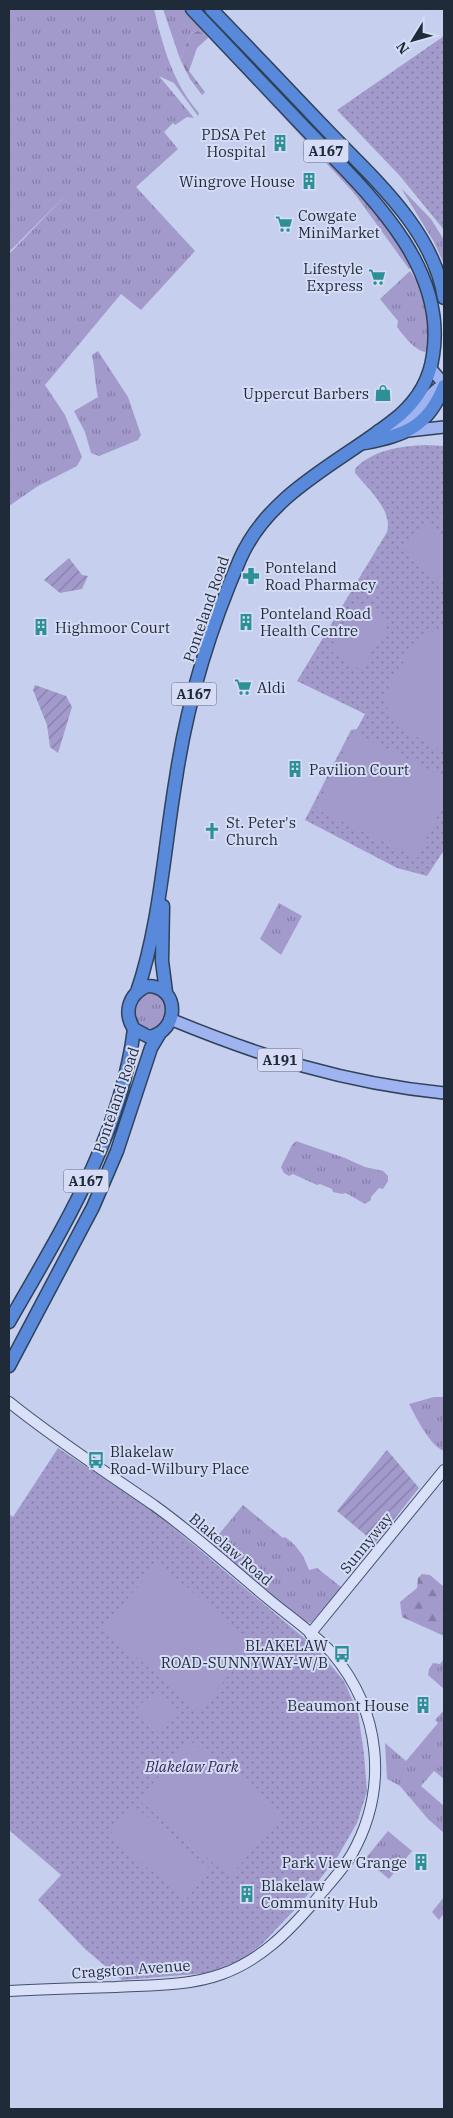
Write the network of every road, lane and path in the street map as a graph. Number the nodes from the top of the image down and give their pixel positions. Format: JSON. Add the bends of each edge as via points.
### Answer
{"nodes":[{"id":1,"x":192,"y":9,"type":"edge"},
{"id":2,"x":211,"y":9,"type":"edge"},
{"id":3,"x":443,"y":285,"type":"edge"},
{"id":4,"x":444,"y":298,"type":"edge"},
{"id":5,"x":431,"y":369,"type":"junction"},
{"id":6,"x":444,"y":385,"type":"edge"},
{"id":7,"x":444,"y":427,"type":"edge"},
{"id":8,"x":378,"y":431,"type":"junction"},
{"id":9,"x":408,"y":431,"type":"junction"},
{"id":10,"x":365,"y":443,"type":"junction"},
{"id":11,"x":163,"y":868,"type":"junction"},
{"id":12,"x":137,"y":992,"type":"junction"},
{"id":13,"x":166,"y":992,"type":"junction"},
{"id":14,"x":170,"y":1019,"type":"junction"},
{"id":15,"x":134,"y":1029,"type":"junction"},
{"id":16,"x":160,"y":1033,"type":"junction"},
{"id":17,"x":444,"y":1093,"type":"edge"},
{"id":18,"x":9,"y":1322,"type":"edge"},
{"id":19,"x":9,"y":1366,"type":"edge"},
{"id":20,"x":9,"y":1402,"type":"edge"},
{"id":21,"x":444,"y":1470,"type":"edge"},
{"id":22,"x":310,"y":1634,"type":"junction"},
{"id":23,"x":376,"y":1765,"type":"joint"},
{"id":24,"x":9,"y":1991,"type":"edge"}],
"edges":[{"from":1,"to":5,"type":"highway","number":"A167","via":[[377,205],[404,241],[421,274],[433,310],[436,340]]},
{"from":2,"to":3,"type":"highway","number":"A167","via":[[404,214],[428,250]]},
{"from":3,"to":4,"type":"highway","number":"A167"},
{"from":5,"to":6,"type":"main road"},
{"from":5,"to":8,"type":"highway","name":"Ponteland Road","number":"A167","via":[[415,399]]},
{"from":6,"to":8,"type":"main road","number":"A167","via":[[432,392],[420,410],[403,425]]},
{"from":6,"to":9,"type":"highway","name":"Ponteland Road","number":"A167","via":[[427,416]]},
{"from":7,"to":9,"type":"main road"},
{"from":8,"to":10,"type":"highway","name":"Ponteland Road","number":"A167"},
{"from":9,"to":10,"type":"highway","name":"Ponteland Road","number":"A167"},
{"from":10,"to":11,"type":"highway","name":"Ponteland Road","number":"A167","via":[[337,459],[292,493],[255,532],[241,556],[214,627],[193,698],[176,774]]},
{"from":11,"to":12,"type":"highway","name":"Ponteland Road","number":"A167","via":[[145,967]]},
{"from":11,"to":13,"type":"highway","name":"Ponteland Road","number":"A167","via":[[162,961]]},
{"from":12,"to":13,"type":"highway","via":[[147,986],[156,986]]},
{"from":12,"to":15,"type":"highway","number":"A167","via":[[128,1008]]},
{"from":13,"to":14,"type":"highway","number":"A167","via":[[171,1004]]},
{"from":14,"to":16,"type":"highway","number":"A167"},
{"from":14,"to":17,"type":"main road","number":"A191","via":[[243,1048],[332,1075]]},
{"from":15,"to":16,"type":"highway","via":[[149,1037]]},
{"from":15,"to":18,"type":"highway","name":"Ponteland Road","number":"A167","via":[[126,1071],[101,1147],[74,1209]]},
{"from":16,"to":19,"type":"highway","name":"Ponteland Road","number":"A167","via":[[151,1048],[117,1151],[93,1207]]},
{"from":20,"to":22,"type":"street","name":"Blakelaw Road","via":[[57,1440],[156,1508]]},
{"from":21,"to":22,"type":"street","name":"Sunnyway"},
{"from":22,"to":23,"type":"street","name":"Blakelaw Road","via":[[333,1655],[350,1678],[368,1723]]},
{"from":23,"to":24,"type":"street","name":"Cragston Avenue","via":[[376,1781],[366,1825],[351,1856],[301,1917],[262,1953],[239,1967],[191,1982]]}]}
